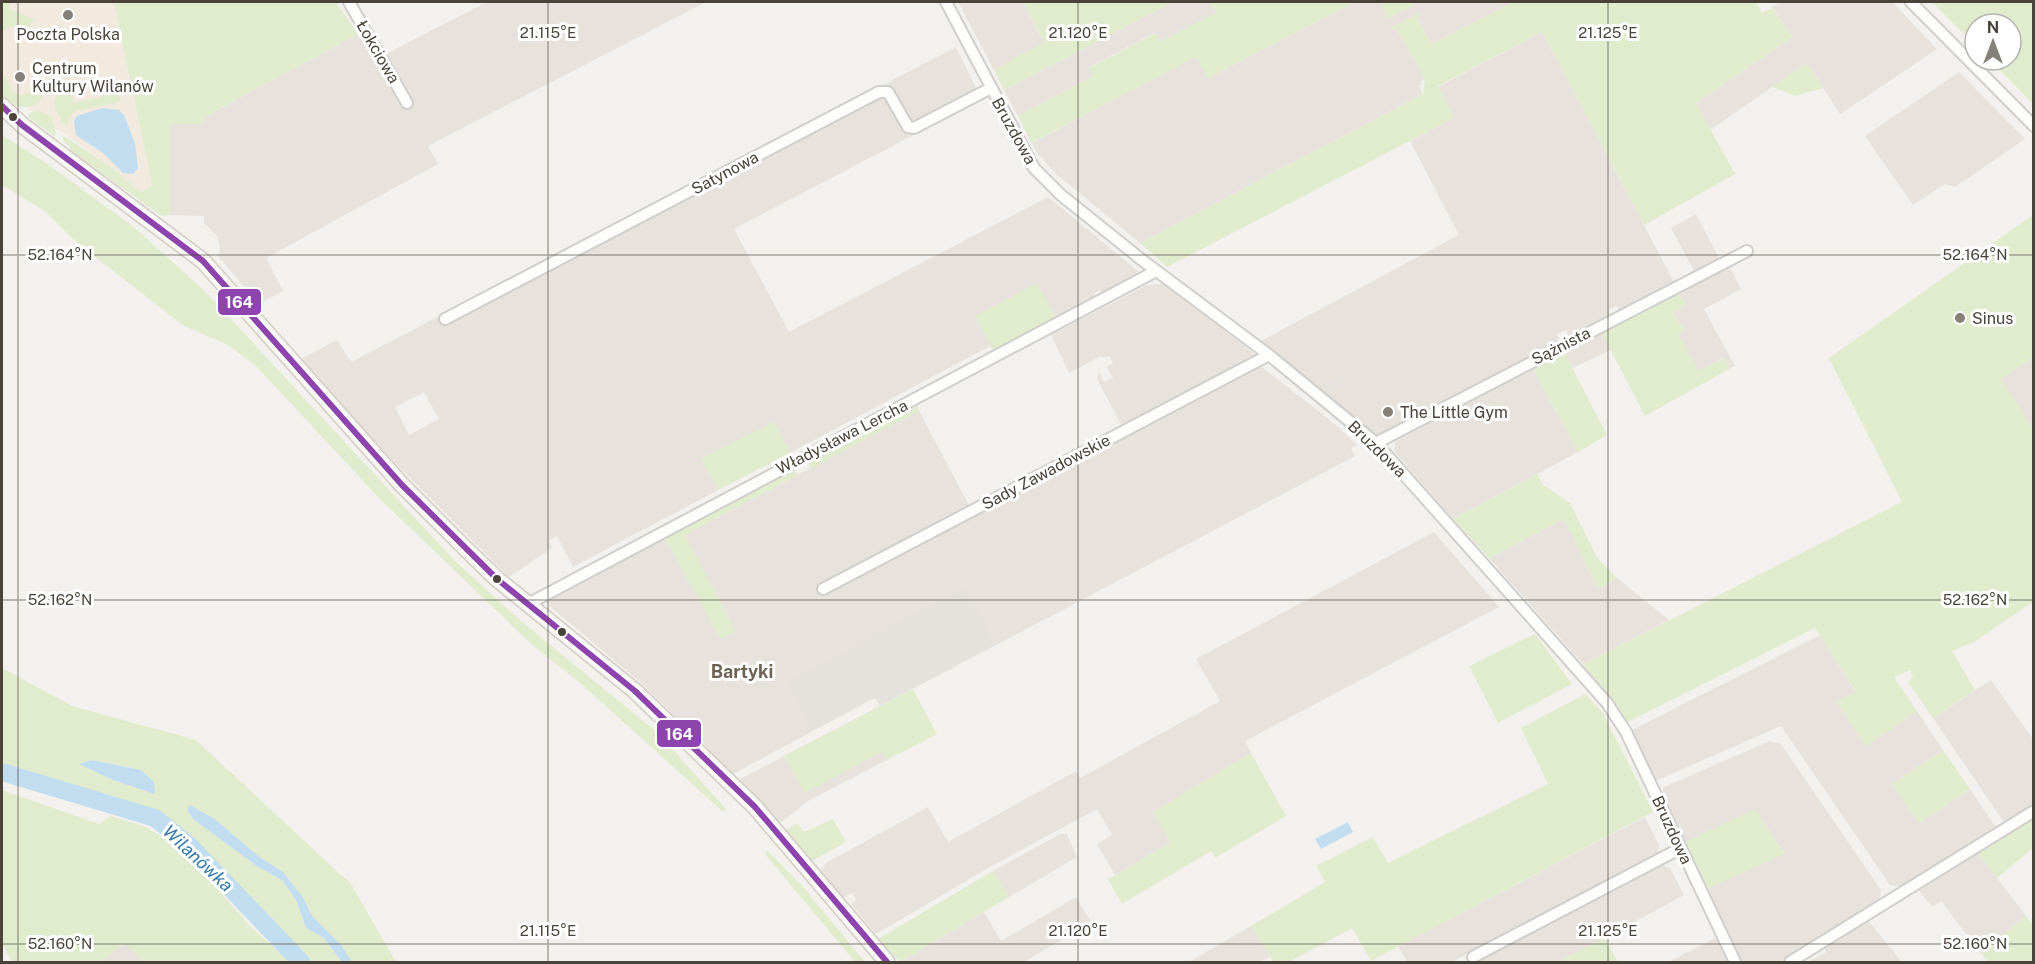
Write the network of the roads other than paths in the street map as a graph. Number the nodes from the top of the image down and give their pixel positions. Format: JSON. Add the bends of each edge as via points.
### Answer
{"nodes":[{"id":1,"x":349,"y":2,"type":"edge"},
{"id":2,"x":946,"y":2,"type":"edge"},
{"id":3,"x":1911,"y":2,"type":"edge"},
{"id":4,"x":991,"y":88,"type":"junction"},
{"id":5,"x":407,"y":103,"type":"dead end"},
{"id":6,"x":2,"y":106,"type":"edge"},
{"id":7,"x":2,"y":113,"type":"edge"},
{"id":8,"x":19,"y":122,"type":"junction"},
{"id":9,"x":2034,"y":126,"type":"edge"},
{"id":10,"x":1747,"y":252,"type":"dead end"},
{"id":11,"x":1156,"y":271,"type":"junction"},
{"id":12,"x":445,"y":319,"type":"dead end"},
{"id":13,"x":1269,"y":355,"type":"junction"},
{"id":14,"x":1376,"y":443,"type":"junction"},
{"id":15,"x":823,"y":589,"type":"dead end"},
{"id":16,"x":528,"y":604,"type":"junction"},
{"id":17,"x":2034,"y":811,"type":"edge"},
{"id":18,"x":1681,"y":848,"type":"junction"},
{"id":19,"x":1473,"y":957,"type":"dead end"},
{"id":20,"x":886,"y":963,"type":"edge"},
{"id":21,"x":1735,"y":963,"type":"edge"},
{"id":22,"x":1790,"y":963,"type":"edge"}],
"edges":[{"from":1,"to":5,"type":"street","name":"Łokciowa"},
{"from":2,"to":4,"type":"street","name":"Bruzdowa"},
{"from":3,"to":9,"type":"street"},
{"from":4,"to":11,"type":"street","name":"Bruzdowa","via":[[1034,168],[1061,195]]},
{"from":4,"to":12,"type":"street","name":"Satynowa","via":[[914,128],[908,127],[888,92],[879,92]]},
{"from":6,"to":8,"type":"street"},
{"from":7,"to":8,"type":"street"},
{"from":8,"to":16,"type":"street","via":[[203,261],[402,485],[488,571]]},
{"from":10,"to":14,"type":"street","name":"Sążnista"},
{"from":11,"to":13,"type":"street","name":"Bruzdowa"},
{"from":11,"to":16,"type":"street","name":"Władysława Lercha"},
{"from":13,"to":14,"type":"street","name":"Bruzdowa"},
{"from":13,"to":15,"type":"street","name":"Sady Zawadowskie"},
{"from":14,"to":18,"type":"street","name":"Bruzdowa","via":[[1607,703],[1626,732]]},
{"from":16,"to":20,"type":"street","via":[[681,732],[755,807]]},
{"from":17,"to":22,"type":"street"},
{"from":18,"to":19,"type":"street"},
{"from":18,"to":21,"type":"street","name":"Bruzdowa"}]}
